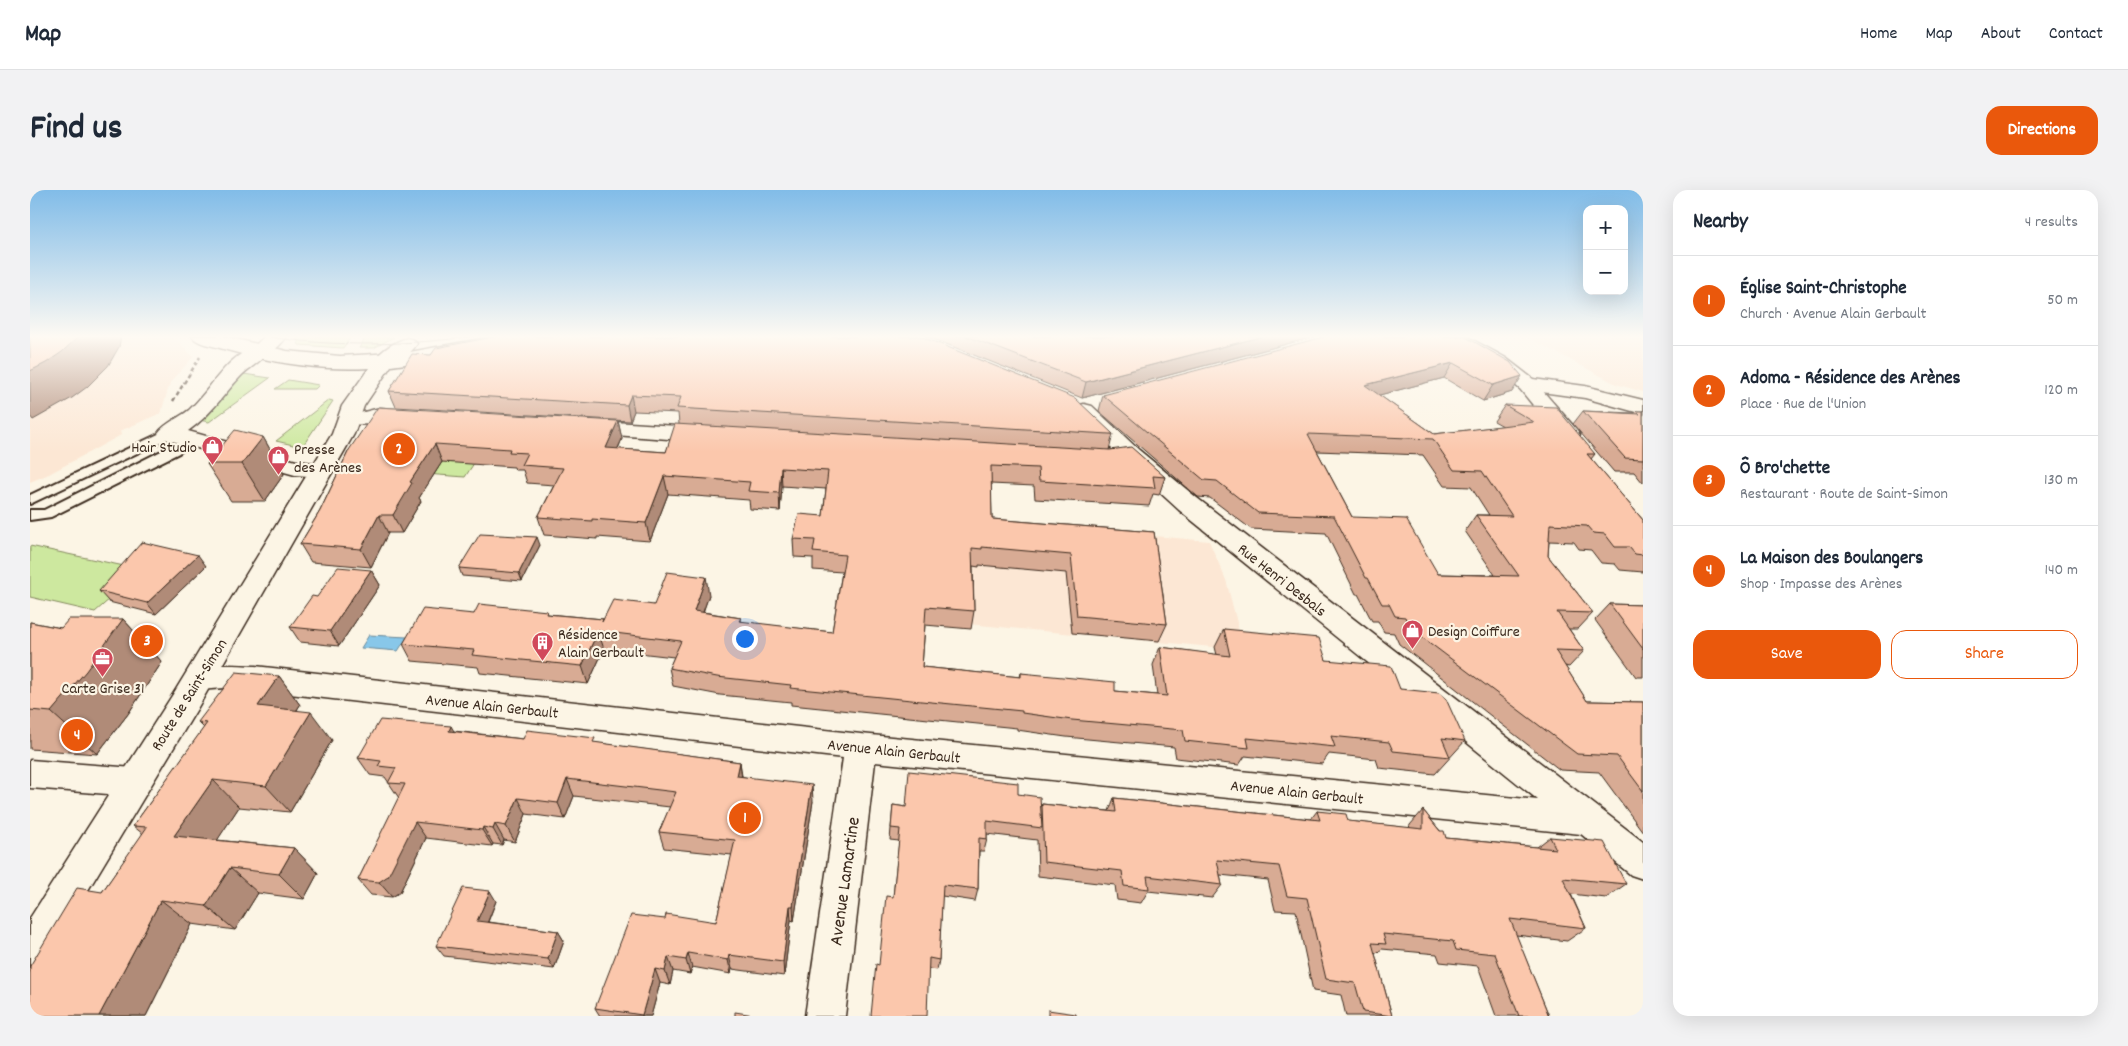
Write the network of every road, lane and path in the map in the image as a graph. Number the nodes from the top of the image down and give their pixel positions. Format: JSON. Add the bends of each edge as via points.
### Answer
{"nodes":[{"id":1,"x":231,"y":375,"type":"edge"},
{"id":2,"x":380,"y":375,"type":"edge"},
{"id":3,"x":388,"y":375,"type":"edge"},
{"id":4,"x":1514,"y":375,"type":"edge"},
{"id":5,"x":1527,"y":385,"type":"junction"},
{"id":6,"x":1102,"y":401,"type":"edge"},
{"id":7,"x":1643,"y":407,"type":"edge"},
{"id":8,"x":369,"y":412,"type":"junction"},
{"id":9,"x":427,"y":418,"type":"edge"},
{"id":10,"x":565,"y":426,"type":"edge"},
{"id":11,"x":343,"y":434,"type":"junction"},
{"id":12,"x":733,"y":436,"type":"edge"},
{"id":13,"x":179,"y":437,"type":"junction"},
{"id":14,"x":1584,"y":453,"type":"edge"},
{"id":15,"x":322,"y":470,"type":"junction"},
{"id":16,"x":31,"y":500,"type":"edge"},
{"id":17,"x":30,"y":515,"type":"edge"},
{"id":18,"x":199,"y":678,"type":"junction"},
{"id":19,"x":861,"y":747,"type":"junction"},
{"id":20,"x":30,"y":774,"type":"edge"},
{"id":21,"x":134,"y":782,"type":"junction"},
{"id":22,"x":1590,"y":820,"type":"junction"},
{"id":23,"x":1643,"y":862,"type":"edge"},
{"id":24,"x":30,"y":952,"type":"edge"},
{"id":25,"x":825,"y":1016,"type":"edge"}],
"edges":[{"from":1,"to":13,"type":"street"},
{"from":2,"to":11,"type":"street","name":"Route de Saint-Simon","via":[[353,406]]},
{"from":3,"to":8,"type":"street"},
{"from":4,"to":5,"type":"street"},
{"from":5,"to":7,"type":"street","via":[[1601,395]]},
{"from":5,"to":14,"type":"street"},
{"from":6,"to":22,"type":"street","name":"Rue Henri Desbals","via":[[1075,405],[1118,457],[1188,504]]},
{"from":8,"to":9,"type":"street"},
{"from":8,"to":11,"type":"street","name":"Route de Saint-Simon"},
{"from":10,"to":12,"type":"street"},
{"from":11,"to":15,"type":"street","name":"Route de Saint-Simon"},
{"from":13,"to":15,"type":"street","via":[[295,468]]},
{"from":13,"to":16,"type":"lane"},
{"from":13,"to":17,"type":"lane","via":[[175,450],[46,514]]},
{"from":15,"to":18,"type":"street","name":"Route de Saint-Simon"},
{"from":18,"to":19,"type":"street","name":"Avenue Alain Gerbault","via":[[255,678]]},
{"from":18,"to":21,"type":"street","name":"Route de Saint-Simon"},
{"from":19,"to":22,"type":"street","name":"Avenue Alain Gerbault"},
{"from":19,"to":25,"type":"street","name":"Avenue Lamartine"},
{"from":20,"to":21,"type":"street"},
{"from":21,"to":24,"type":"street","name":"Route de Saint-Simon"},
{"from":22,"to":23,"type":"street","name":"Rue Henri Desbals"}]}
